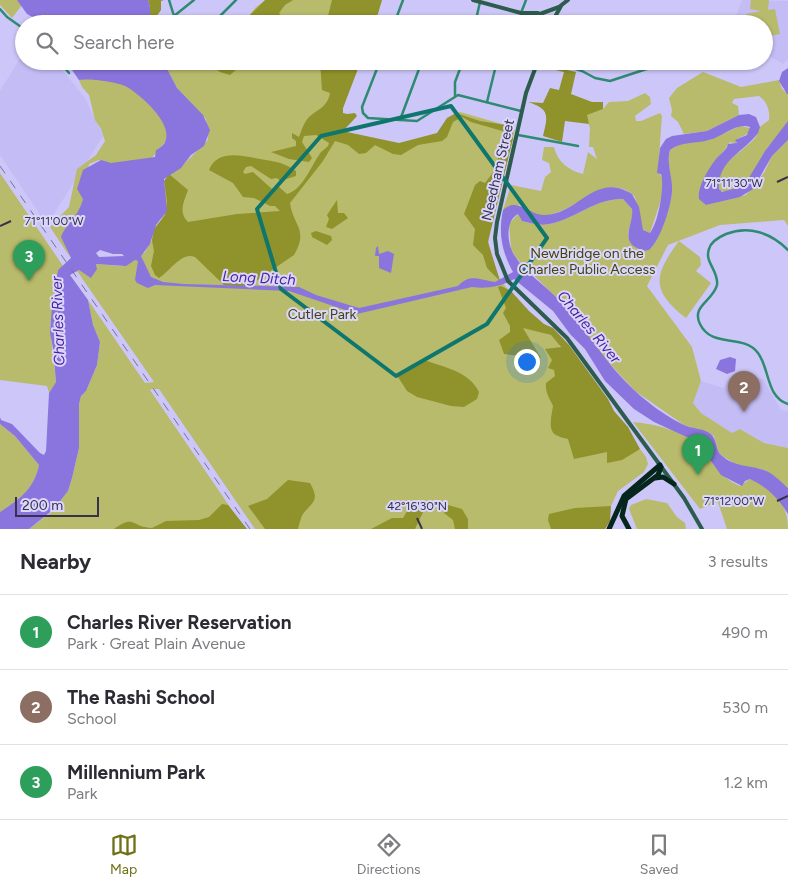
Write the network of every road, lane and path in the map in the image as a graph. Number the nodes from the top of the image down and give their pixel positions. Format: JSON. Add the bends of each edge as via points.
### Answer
{"nodes":[{"id":1,"x":169,"y":0,"type":"edge"},
{"id":2,"x":194,"y":0,"type":"edge"},
{"id":3,"x":236,"y":0,"type":"edge"},
{"id":4,"x":403,"y":0,"type":"edge"},
{"id":5,"x":473,"y":0,"type":"edge"},
{"id":6,"x":526,"y":0,"type":"edge"},
{"id":7,"x":568,"y":0,"type":"edge"},
{"id":8,"x":480,"y":2,"type":"junction"},
{"id":9,"x":562,"y":5,"type":"junction"},
{"id":10,"x":0,"y":8,"type":"edge"},
{"id":11,"x":543,"y":12,"type":"junction"},
{"id":12,"x":520,"y":13,"type":"junction"},
{"id":13,"x":174,"y":15,"type":"edge"},
{"id":14,"x":175,"y":15,"type":"edge"},
{"id":15,"x":221,"y":15,"type":"edge"},
{"id":16,"x":397,"y":15,"type":"edge"},
{"id":17,"x":477,"y":15,"type":"edge"},
{"id":18,"x":524,"y":15,"type":"edge"},
{"id":19,"x":536,"y":15,"type":"edge"},
{"id":20,"x":557,"y":15,"type":"edge"},
{"id":21,"x":15,"y":23,"type":"edge"},
{"id":22,"x":66,"y":70,"type":"edge"},
{"id":23,"x":377,"y":70,"type":"edge"},
{"id":24,"x":419,"y":70,"type":"edge"},
{"id":25,"x":460,"y":70,"type":"edge"},
{"id":26,"x":495,"y":70,"type":"edge"},
{"id":27,"x":535,"y":70,"type":"edge"},
{"id":28,"x":577,"y":70,"type":"edge"},
{"id":29,"x":642,"y":70,"type":"edge"},
{"id":30,"x":69,"y":73,"type":"dead end"},
{"id":31,"x":455,"y":95,"type":"junction"},
{"id":32,"x":487,"y":102,"type":"junction"},
{"id":33,"x":523,"y":111,"type":"junction"},
{"id":34,"x":400,"y":120,"type":"junction"},
{"id":35,"x":518,"y":135,"type":"junction"},
{"id":36,"x":578,"y":146,"type":"dead end"},
{"id":37,"x":788,"y":250,"type":"edge"},
{"id":38,"x":788,"y":404,"type":"edge"},
{"id":39,"x":661,"y":466,"type":"junction"},
{"id":40,"x":654,"y":478,"type":"junction"},
{"id":41,"x":674,"y":484,"type":"junction"},
{"id":42,"x":609,"y":529,"type":"edge"},
{"id":43,"x":629,"y":529,"type":"edge"},
{"id":44,"x":702,"y":529,"type":"edge"}],
"edges":[{"from":1,"to":13,"type":"street"},
{"from":2,"to":14,"type":"street"},
{"from":3,"to":15,"type":"street"},
{"from":4,"to":16,"type":"street"},
{"from":5,"to":8,"type":"main road"},
{"from":6,"to":12,"type":"street"},
{"from":7,"to":9,"type":"main road"},
{"from":8,"to":12,"type":"main road"},
{"from":8,"to":17,"type":"street"},
{"from":9,"to":11,"type":"main road"},
{"from":9,"to":20,"type":"main road"},
{"from":10,"to":21,"type":"street"},
{"from":11,"to":12,"type":"main road"},
{"from":11,"to":19,"type":"main road"},
{"from":12,"to":18,"type":"main road"},
{"from":22,"to":30,"type":"street"},
{"from":23,"to":34,"type":"street","via":[[363,113],[369,119]]},
{"from":24,"to":34,"type":"street"},
{"from":25,"to":31,"type":"street"},
{"from":26,"to":32,"type":"street"},
{"from":27,"to":33,"type":"main road","name":"Needham Street"},
{"from":28,"to":29,"type":"street","via":[[610,80]]},
{"from":31,"to":32,"type":"street"},
{"from":31,"to":34,"type":"street","via":[[419,121]]},
{"from":32,"to":33,"type":"street"},
{"from":33,"to":35,"type":"main road","name":"Needham Street"},
{"from":35,"to":36,"type":"street"},
{"from":35,"to":39,"type":"main road","name":"Needham Street","via":[[496,230],[497,256],[504,274],[511,285],[562,333]]},
{"from":37,"to":38,"type":"street","via":[[774,238],[754,231],[736,231],[717,239],[708,254],[717,284],[698,315],[702,329],[713,338],[743,342],[755,349],[771,386],[781,401]]},
{"from":39,"to":40,"type":"highway"},
{"from":39,"to":41,"type":"main road","name":"Needham Street"},
{"from":39,"to":42,"type":"highway","via":[[624,496]]},
{"from":40,"to":41,"type":"highway","via":[[663,477]]},
{"from":40,"to":43,"type":"highway","via":[[624,501],[622,516]]},
{"from":41,"to":44,"type":"main road","name":"Needham Street"}]}
